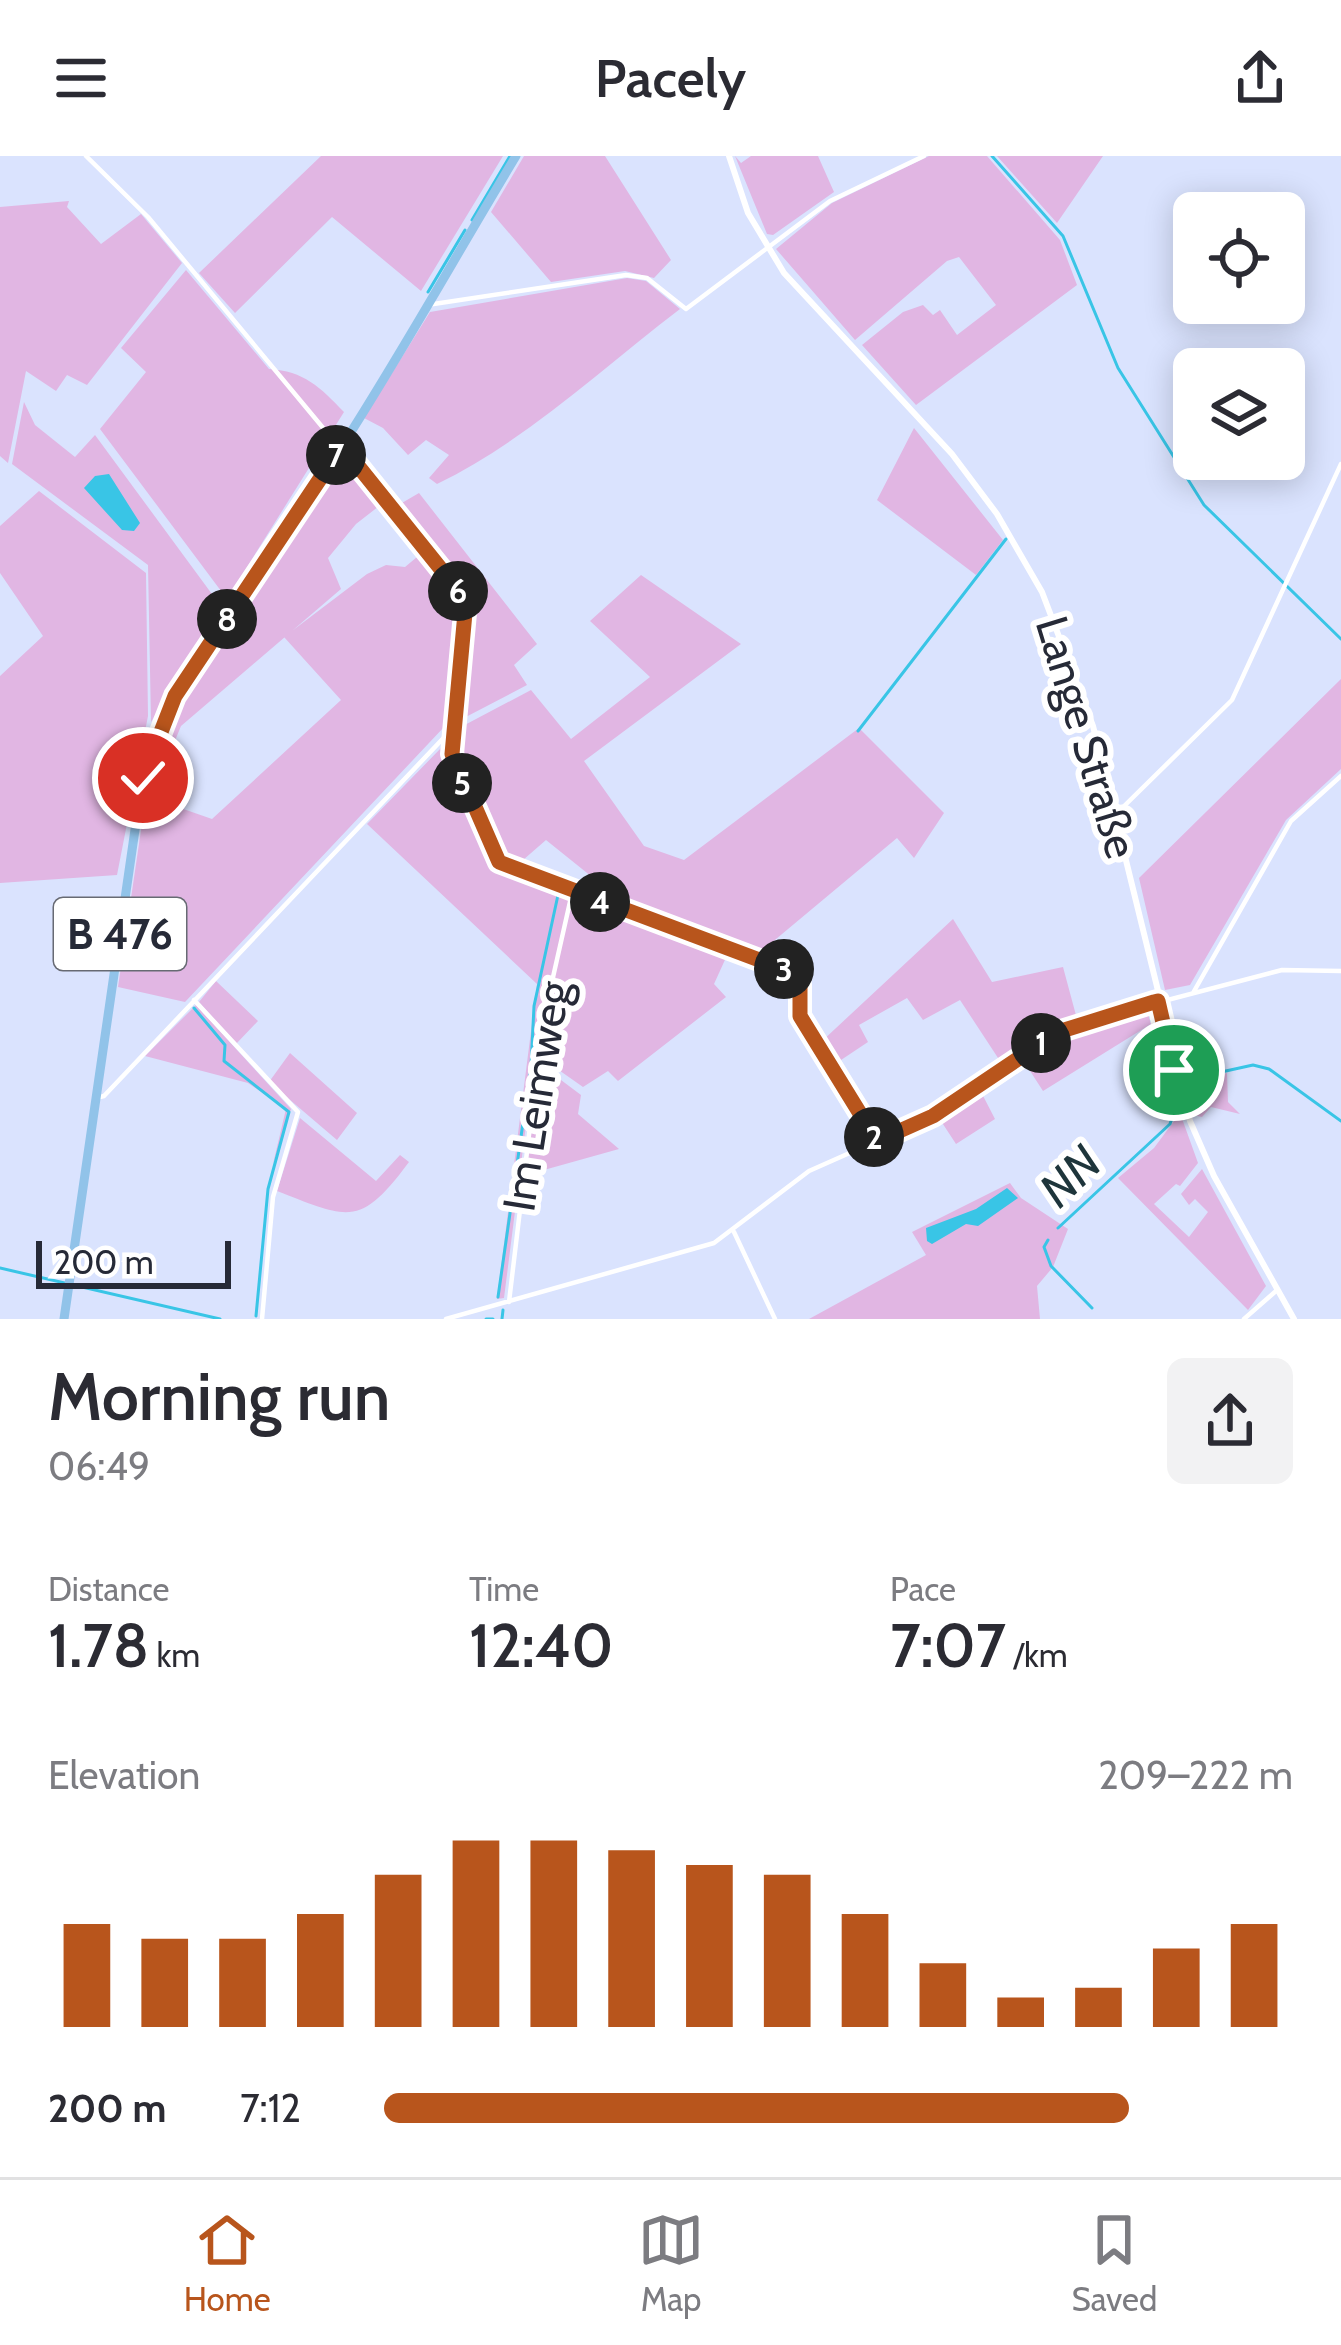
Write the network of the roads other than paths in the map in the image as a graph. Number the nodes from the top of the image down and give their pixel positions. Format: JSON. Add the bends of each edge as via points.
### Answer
{"nodes":[{"id":1,"x":86,"y":156,"type":"edge"},
{"id":2,"x":516,"y":156,"type":"edge"},
{"id":3,"x":729,"y":156,"type":"edge"},
{"id":4,"x":924,"y":156,"type":"edge"},
{"id":5,"x":767,"y":247,"type":"junction"},
{"id":6,"x":427,"y":305,"type":"junction"},
{"id":7,"x":342,"y":446,"type":"junction"},
{"id":8,"x":1341,"y":464,"type":"edge"},
{"id":9,"x":453,"y":728,"type":"junction"},
{"id":10,"x":1341,"y":776,"type":"edge"},
{"id":11,"x":1114,"y":816,"type":"junction"},
{"id":12,"x":572,"y":892,"type":"junction"},
{"id":13,"x":1341,"y":970,"type":"edge"},
{"id":14,"x":1192,"y":993,"type":"junction"},
{"id":15,"x":194,"y":1000,"type":"junction"},
{"id":16,"x":1158,"y":1001,"type":"junction"},
{"id":17,"x":96,"y":1098,"type":"junction"},
{"id":18,"x":877,"y":1141,"type":"junction"},
{"id":19,"x":733,"y":1230,"type":"junction"},
{"id":20,"x":1278,"y":1289,"type":"junction"},
{"id":21,"x":509,"y":1302,"type":"junction"},
{"id":22,"x":64,"y":1319,"type":"edge"},
{"id":23,"x":262,"y":1319,"type":"edge"},
{"id":24,"x":446,"y":1319,"type":"edge"},
{"id":25,"x":775,"y":1319,"type":"edge"},
{"id":26,"x":1244,"y":1319,"type":"edge"},
{"id":27,"x":1294,"y":1319,"type":"edge"}],
"edges":[{"from":1,"to":7,"type":"street","via":[[148,217]]},
{"from":2,"to":6,"type":"main road","number":"B 476"},
{"from":3,"to":5,"type":"street","name":"Lange Straße"},
{"from":4,"to":5,"type":"street","via":[[840,195]]},
{"from":5,"to":6,"type":"street","via":[[686,309],[647,278],[626,275]]},
{"from":5,"to":11,"type":"street","name":"Lange Straße","via":[[952,454],[1018,548],[1071,657]]},
{"from":6,"to":7,"type":"main road","number":"B 476"},
{"from":7,"to":9,"type":"street","via":[[461,594]]},
{"from":7,"to":17,"type":"main road","number":"B 476","via":[[175,696],[153,746]]},
{"from":8,"to":11,"type":"street","via":[[1232,700]]},
{"from":9,"to":12,"type":"street","via":[[452,754],[494,859]]},
{"from":9,"to":15,"type":"street"},
{"from":10,"to":14,"type":"street","via":[[1291,821]]},
{"from":11,"to":16,"type":"street","name":"Lange Straße"},
{"from":12,"to":18,"type":"street","via":[[791,972],[800,984],[800,1016]]},
{"from":12,"to":21,"type":"street","name":"Im Leimweg","via":[[542,1026]]},
{"from":13,"to":14,"type":"street","via":[[1282,970]]},
{"from":14,"to":16,"type":"street"},
{"from":15,"to":17,"type":"street"},
{"from":15,"to":23,"type":"street","via":[[298,1112],[273,1197]]},
{"from":16,"to":18,"type":"street","via":[[1058,1032],[933,1116]]},
{"from":16,"to":20,"type":"street","name":"Lange Straße","via":[[1196,1138]]},
{"from":17,"to":22,"type":"main road","number":"B 476"},
{"from":18,"to":19,"type":"street","via":[[809,1171]]},
{"from":19,"to":21,"type":"street","via":[[696,1250]]},
{"from":19,"to":25,"type":"street"},
{"from":20,"to":26,"type":"street"},
{"from":20,"to":27,"type":"street","name":"Lange Straße"},
{"from":21,"to":24,"type":"street"}]}
